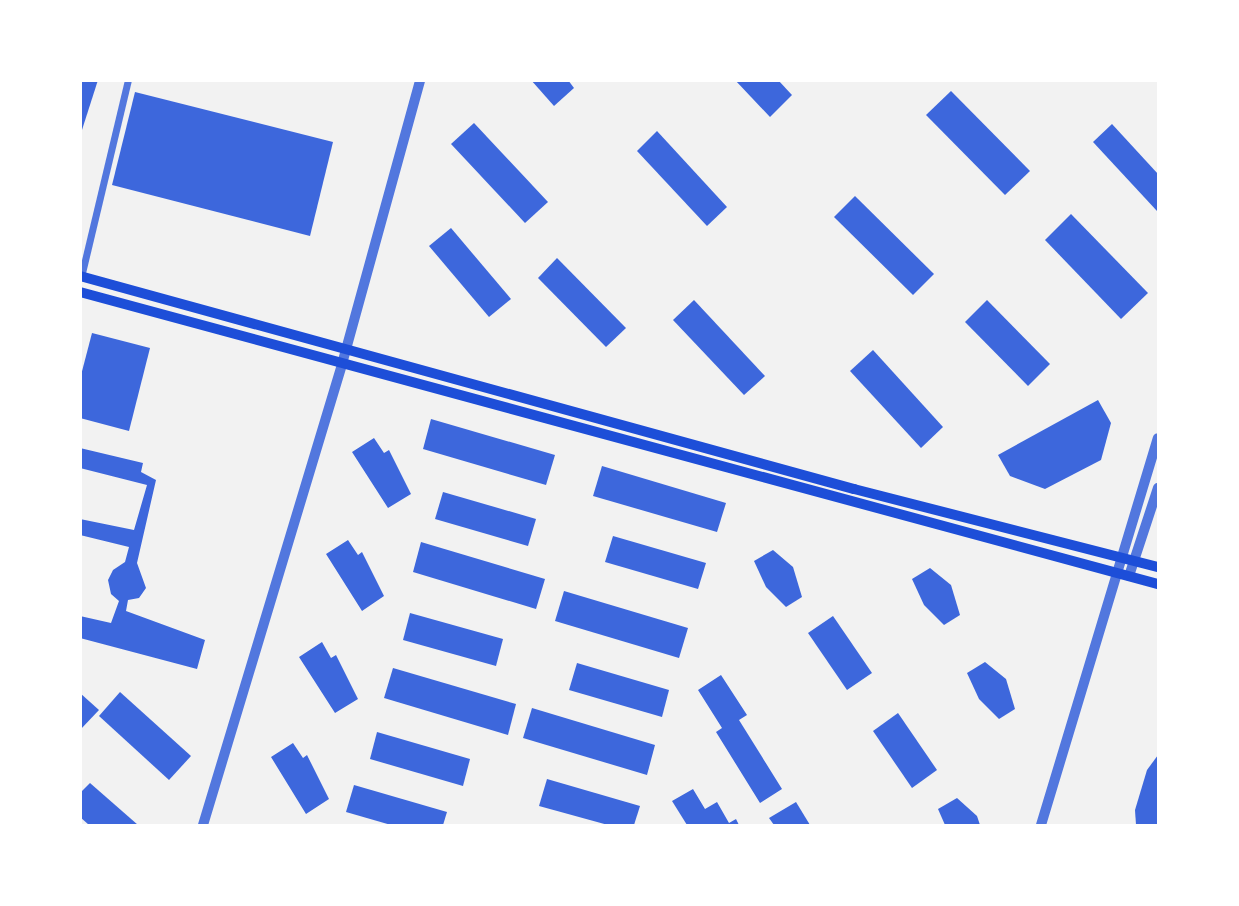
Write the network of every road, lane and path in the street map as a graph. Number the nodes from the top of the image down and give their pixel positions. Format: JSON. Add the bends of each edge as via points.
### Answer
{"nodes":[{"id":1,"x":128,"y":80,"type":"edge"},
{"id":2,"x":419,"y":80,"type":"edge"},
{"id":3,"x":81,"y":276,"type":"edge"},
{"id":4,"x":80,"y":292,"type":"edge"},
{"id":5,"x":346,"y":349,"type":"junction"},
{"id":6,"x":342,"y":364,"type":"junction"},
{"id":7,"x":1158,"y":438,"type":"edge"},
{"id":8,"x":1158,"y":488,"type":"edge"},
{"id":9,"x":1122,"y":557,"type":"junction"},
{"id":10,"x":1137,"y":561,"type":"junction"},
{"id":11,"x":1158,"y":567,"type":"edge"},
{"id":12,"x":1117,"y":575,"type":"junction"},
{"id":13,"x":1129,"y":576,"type":"junction"},
{"id":14,"x":1158,"y":584,"type":"edge"},
{"id":15,"x":203,"y":825,"type":"edge"},
{"id":16,"x":1041,"y":825,"type":"edge"}],
"edges":[{"from":1,"to":3,"type":"street"},
{"from":2,"to":5,"type":"street"},
{"from":3,"to":5,"type":"main road"},
{"from":4,"to":6,"type":"main road"},
{"from":5,"to":6,"type":"street"},
{"from":5,"to":9,"type":"main road","via":[[854,489]]},
{"from":6,"to":12,"type":"main road"},
{"from":6,"to":15,"type":"street"},
{"from":7,"to":9,"type":"street"},
{"from":8,"to":10,"type":"street"},
{"from":9,"to":10,"type":"main road"},
{"from":9,"to":12,"type":"street"},
{"from":10,"to":11,"type":"main road"},
{"from":10,"to":13,"type":"street"},
{"from":12,"to":13,"type":"main road"},
{"from":12,"to":16,"type":"street"},
{"from":13,"to":14,"type":"main road"}]}
